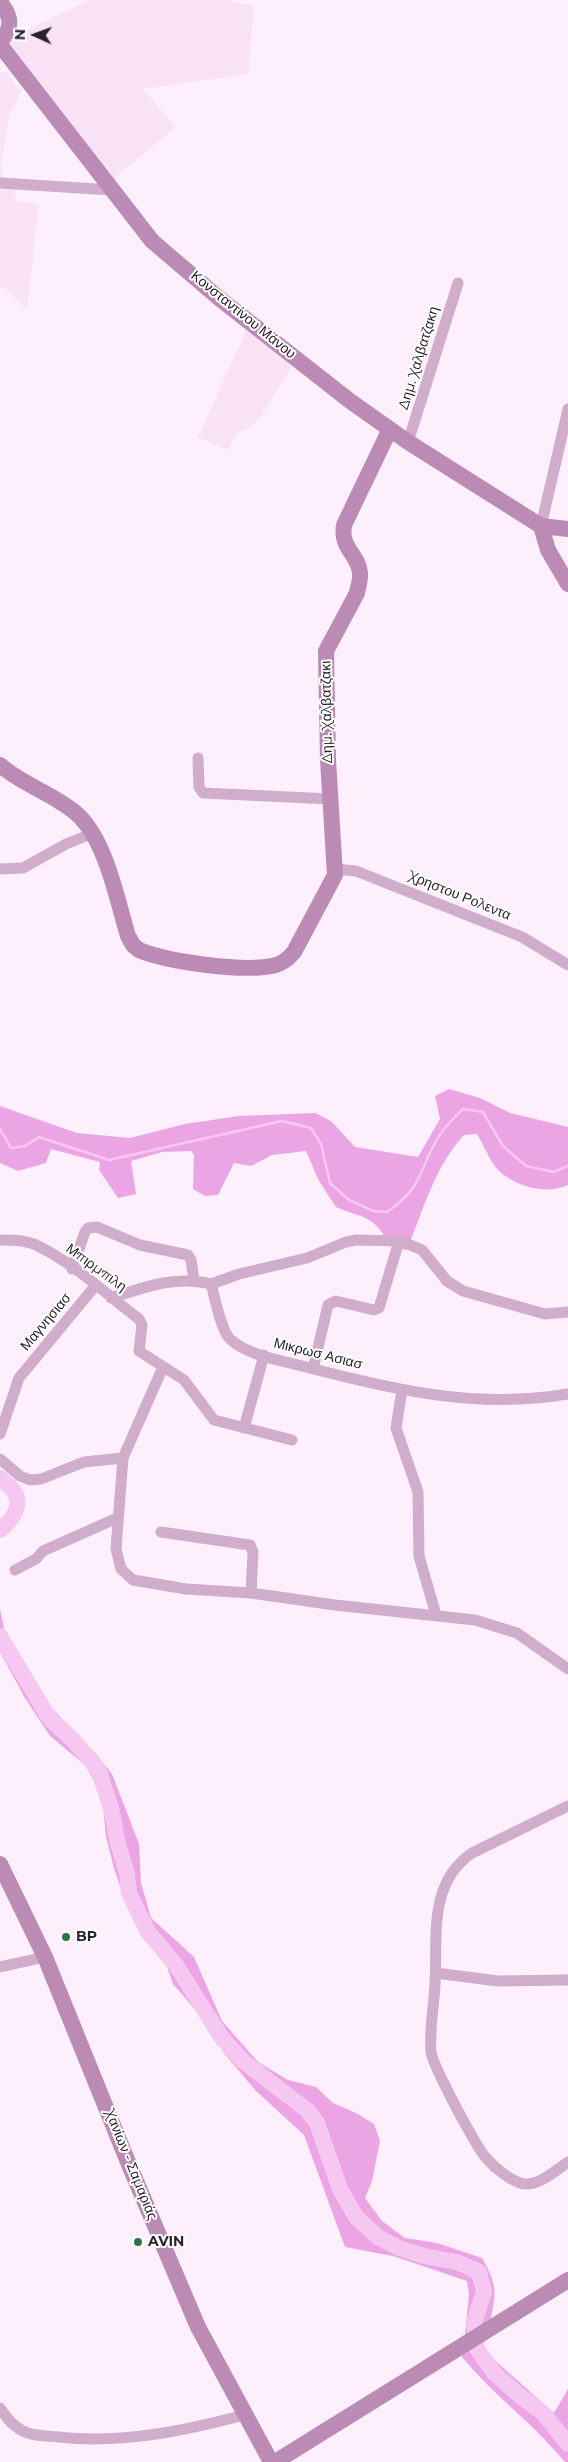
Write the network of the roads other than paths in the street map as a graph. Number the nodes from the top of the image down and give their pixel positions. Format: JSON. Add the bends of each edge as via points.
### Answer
{"nodes":[{"id":1,"x":0,"y":2,"type":"edge"},
{"id":2,"x":0,"y":44,"type":"edge"},
{"id":3,"x":0,"y":183,"type":"edge"},
{"id":4,"x":112,"y":190,"type":"junction"},
{"id":5,"x":458,"y":283,"type":"dead end"},
{"id":6,"x":568,"y":409,"type":"edge"},
{"id":7,"x":390,"y":429,"type":"junction"},
{"id":8,"x":408,"y":442,"type":"junction"},
{"id":9,"x":541,"y":526,"type":"junction"},
{"id":10,"x":568,"y":529,"type":"edge"},
{"id":11,"x":568,"y":584,"type":"edge"},
{"id":12,"x":198,"y":758,"type":"dead end"},
{"id":13,"x":0,"y":765,"type":"edge"},
{"id":14,"x":330,"y":800,"type":"junction"},
{"id":15,"x":92,"y":834,"type":"junction"},
{"id":16,"x":336,"y":869,"type":"junction"},
{"id":17,"x":0,"y":870,"type":"edge"},
{"id":18,"x":568,"y":965,"type":"edge"},
{"id":19,"x":0,"y":1240,"type":"edge"},
{"id":20,"x":399,"y":1241,"type":"junction"},
{"id":21,"x":72,"y":1269,"type":"junction"},
{"id":22,"x":194,"y":1280,"type":"junction"},
{"id":23,"x":211,"y":1284,"type":"junction"},
{"id":24,"x":96,"y":1285,"type":"junction"},
{"id":25,"x":111,"y":1298,"type":"junction"},
{"id":26,"x":568,"y":1312,"type":"edge"},
{"id":27,"x":264,"y":1356,"type":"junction"},
{"id":28,"x":163,"y":1367,"type":"junction"},
{"id":29,"x":313,"y":1369,"type":"junction"},
{"id":30,"x":402,"y":1390,"type":"junction"},
{"id":31,"x":565,"y":1395,"type":"edge"},
{"id":32,"x":244,"y":1428,"type":"junction"},
{"id":33,"x":0,"y":1434,"type":"edge"},
{"id":34,"x":292,"y":1440,"type":"dead end"},
{"id":35,"x":123,"y":1458,"type":"junction"},
{"id":36,"x":0,"y":1459,"type":"edge"},
{"id":37,"x":117,"y":1518,"type":"junction"},
{"id":38,"x":161,"y":1532,"type":"dead end"},
{"id":39,"x":15,"y":1570,"type":"dead end"},
{"id":40,"x":251,"y":1593,"type":"junction"},
{"id":41,"x":436,"y":1615,"type":"junction"},
{"id":42,"x":568,"y":1668,"type":"edge"},
{"id":43,"x":568,"y":1806,"type":"edge"},
{"id":44,"x":0,"y":1864,"type":"edge"},
{"id":45,"x":46,"y":1957,"type":"junction"},
{"id":46,"x":0,"y":1967,"type":"edge"},
{"id":47,"x":436,"y":1973,"type":"junction"},
{"id":48,"x":568,"y":1980,"type":"edge"},
{"id":49,"x":568,"y":2162,"type":"edge"},
{"id":50,"x":568,"y":2280,"type":"edge"},
{"id":51,"x":0,"y":2408,"type":"edge"},
{"id":52,"x":244,"y":2415,"type":"junction"},
{"id":53,"x":271,"y":2462,"type":"edge"},
{"id":54,"x":276,"y":2462,"type":"edge"}],
"edges":[{"from":1,"to":2,"type":"street","via":[[11,23]]},
{"from":2,"to":4,"type":"street","name":"Κονσταντίνου Μάνου"},
{"from":3,"to":4,"type":"street"},
{"from":4,"to":7,"type":"street","name":"Κονσταντίνου Μάνου","via":[[152,241],[236,311]]},
{"from":5,"to":8,"type":"street","name":"Δημ. Χαλβατζακη"},
{"from":6,"to":9,"type":"street"},
{"from":7,"to":8,"type":"street","name":"Κονσταντίνου Μάνου"},
{"from":7,"to":14,"type":"street","name":"Δημ. Χαλβατζακι","via":[[342,532],[360,573],[357,593],[326,651]]},
{"from":8,"to":9,"type":"street","name":"Κονσταντίνου Μάνου"},
{"from":9,"to":10,"type":"street"},
{"from":9,"to":11,"type":"street","via":[[548,550]]},
{"from":12,"to":14,"type":"street","via":[[199,788],[203,793]]},
{"from":13,"to":15,"type":"street","via":[[78,815]]},
{"from":14,"to":16,"type":"street","name":"Δημ. Χαλβατζακι"},
{"from":15,"to":16,"type":"street","via":[[105,861],[133,945],[148,953],[200,964],[267,966],[289,958],[333,882]]},
{"from":15,"to":17,"type":"street","via":[[66,844],[23,868]]},
{"from":16,"to":18,"type":"street","name":"Χρηστου Ρολεντα","via":[[356,872],[480,919],[522,937]]},
{"from":19,"to":21,"type":"street","name":"Μπιρμπιλη","via":[[38,1246]]},
{"from":20,"to":23,"type":"street","via":[[346,1242],[307,1258]]},
{"from":20,"to":26,"type":"street","via":[[422,1250],[447,1281],[463,1291],[545,1314]]},
{"from":20,"to":29,"type":"street","via":[[379,1308],[374,1310],[336,1301],[328,1305]]},
{"from":21,"to":22,"type":"street","via":[[85,1232],[88,1228],[97,1227],[140,1245],[188,1255]]},
{"from":21,"to":24,"type":"street","name":"Μπιρμπιλη"},
{"from":22,"to":23,"type":"street"},
{"from":22,"to":25,"type":"street","via":[[155,1284]]},
{"from":23,"to":27,"type":"street","name":"Μικρωσ Ασιασ","via":[[230,1340]]},
{"from":24,"to":25,"type":"street","name":"Μπιρμπιλη"},
{"from":24,"to":33,"type":"street","name":"Μαγνησιασ","via":[[19,1378]]},
{"from":25,"to":28,"type":"street","name":"Μπιρμπιλη","via":[[139,1319],[142,1325],[139,1352]]},
{"from":27,"to":29,"type":"street","name":"Μικρωσ Ασιασ"},
{"from":27,"to":32,"type":"street"},
{"from":28,"to":32,"type":"street","via":[[184,1380],[210,1417]]},
{"from":28,"to":35,"type":"street"},
{"from":29,"to":30,"type":"street","name":"Μικρωσ Ασιασ"},
{"from":30,"to":31,"type":"street","name":"Μικρωσ Ασιασ","via":[[476,1400],[515,1401]]},
{"from":30,"to":41,"type":"street","via":[[396,1428],[418,1492],[419,1556]]},
{"from":32,"to":34,"type":"street"},
{"from":35,"to":36,"type":"street","via":[[84,1462],[41,1479],[30,1480]]},
{"from":35,"to":37,"type":"street"},
{"from":37,"to":39,"type":"street","via":[[43,1551],[36,1559]]},
{"from":37,"to":40,"type":"street","via":[[118,1561],[121,1569],[133,1580],[186,1589]]},
{"from":38,"to":40,"type":"street","via":[[250,1544],[253,1552]]},
{"from":40,"to":41,"type":"street"},
{"from":41,"to":42,"type":"street","via":[[475,1620],[517,1633]]},
{"from":43,"to":47,"type":"street","via":[[496,1840],[456,1865],[441,1900],[435,1925]]},
{"from":44,"to":45,"type":"street","name":"Χανίων - Σαμαριάς"},
{"from":45,"to":46,"type":"street"},
{"from":45,"to":52,"type":"street","name":"Χανίων - Σαμαριάς","via":[[198,2327]]},
{"from":47,"to":48,"type":"street","via":[[498,1981]]},
{"from":47,"to":49,"type":"street","via":[[431,2053],[438,2073],[485,2158],[514,2180],[525,2184],[539,2180]]},
{"from":50,"to":54,"type":"street"},
{"from":51,"to":52,"type":"street","via":[[13,2426],[27,2433],[81,2440],[112,2440]]},
{"from":52,"to":53,"type":"street","name":"Χανίων - Σαμαριάς"}]}
